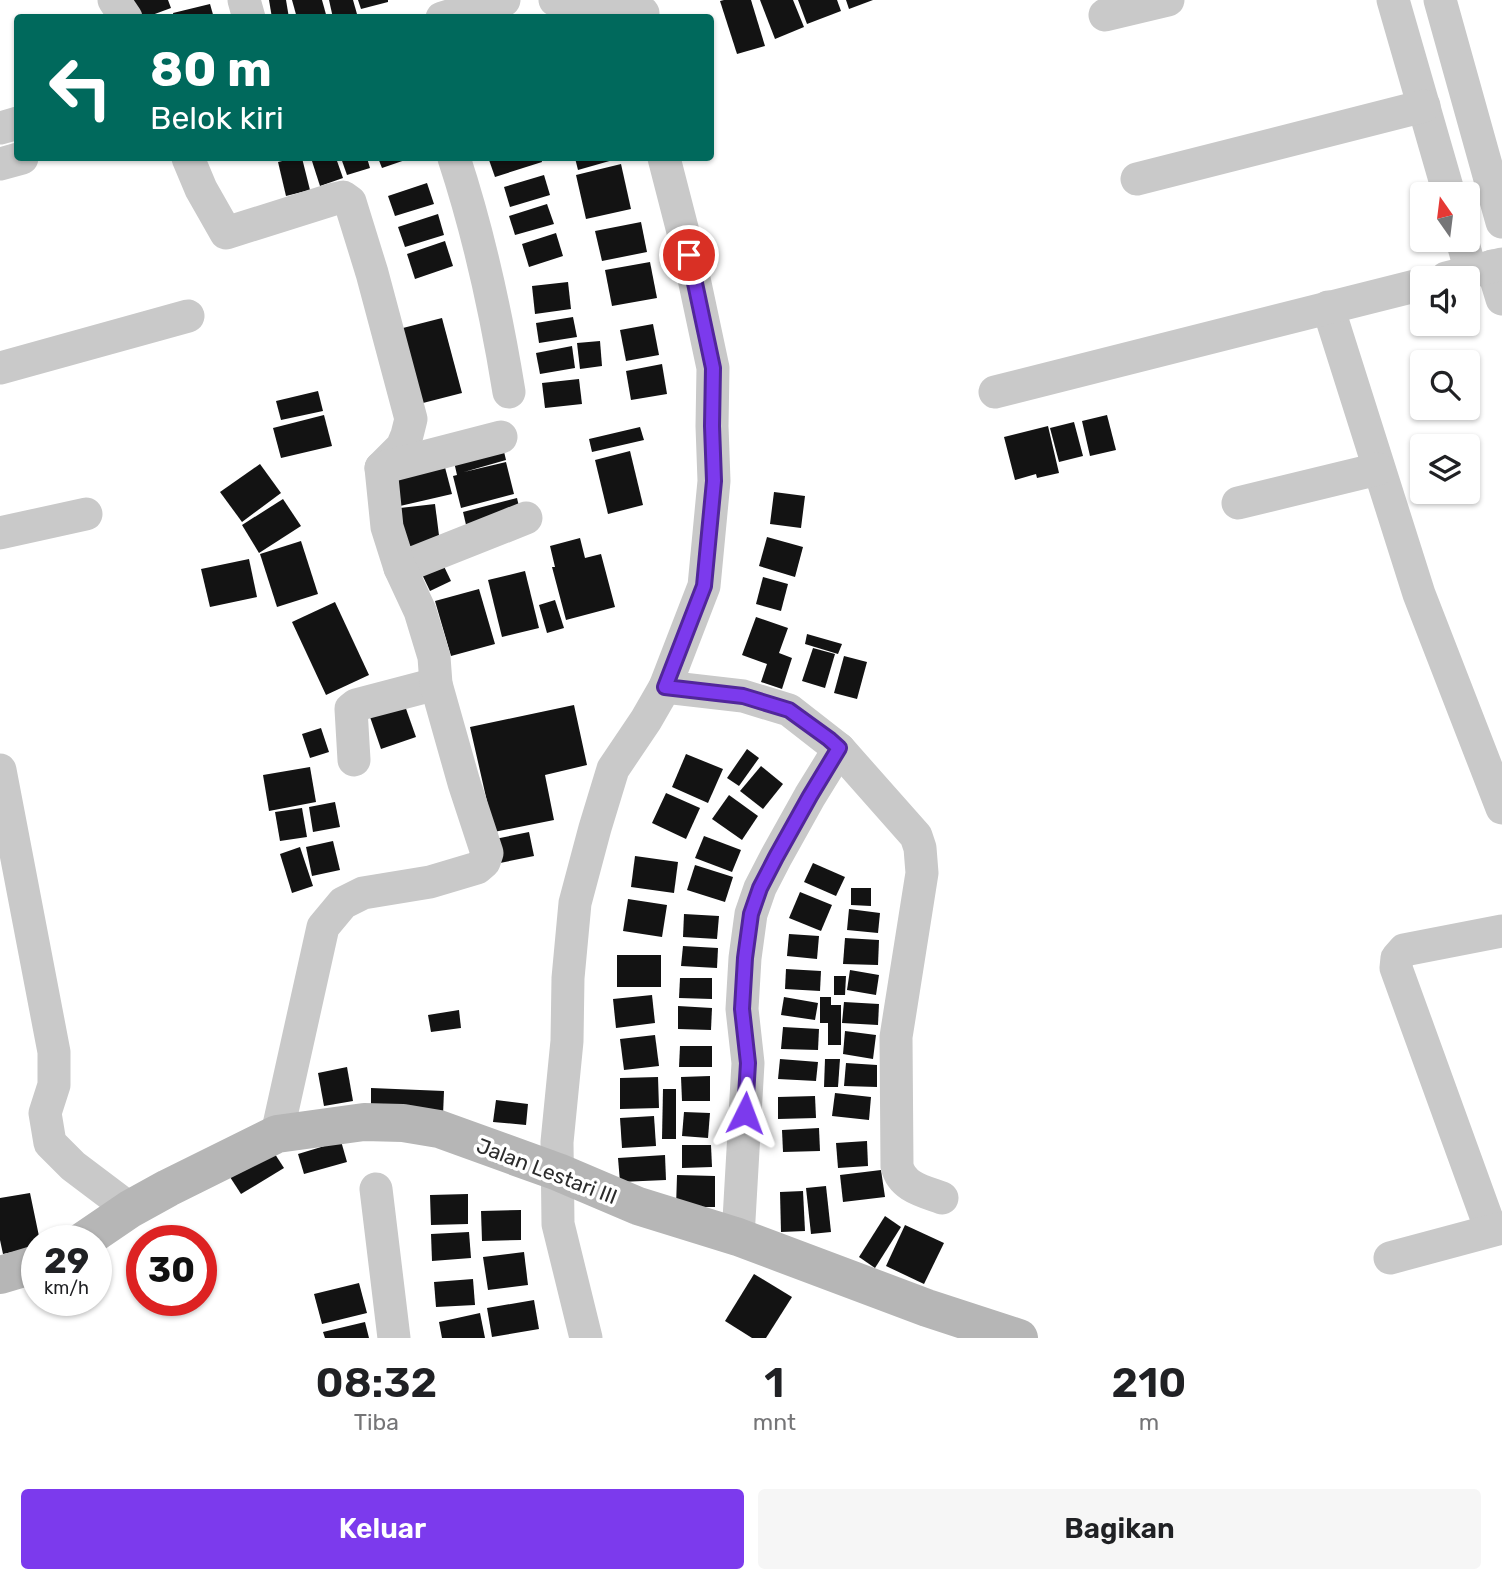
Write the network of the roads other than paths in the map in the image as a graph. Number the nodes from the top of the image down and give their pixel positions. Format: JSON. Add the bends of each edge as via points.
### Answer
{"nodes":[{"id":1,"x":505,"y":0,"type":"edge"},
{"id":2,"x":555,"y":0,"type":"edge"},
{"id":3,"x":1168,"y":0,"type":"edge"},
{"id":4,"x":1393,"y":0,"type":"edge"},
{"id":5,"x":1440,"y":0,"type":"edge"},
{"id":6,"x":646,"y":10,"type":"edge"},
{"id":7,"x":456,"y":14,"type":"edge"},
{"id":8,"x":1104,"y":15,"type":"dead end"},
{"id":9,"x":1424,"y":106,"type":"junction"},
{"id":10,"x":189,"y":161,"type":"edge"},
{"id":11,"x":455,"y":161,"type":"edge"},
{"id":12,"x":665,"y":161,"type":"edge"},
{"id":13,"x":1137,"y":180,"type":"dead end"},
{"id":14,"x":1446,"y":182,"type":"edge"},
{"id":15,"x":1502,"y":222,"type":"edge"},
{"id":16,"x":1480,"y":272,"type":"edge"},
{"id":17,"x":1410,"y":287,"type":"edge"},
{"id":18,"x":1502,"y":299,"type":"edge"},
{"id":19,"x":1328,"y":307,"type":"junction"},
{"id":20,"x":188,"y":316,"type":"dead end"},
{"id":21,"x":0,"y":368,"type":"edge"},
{"id":22,"x":509,"y":392,"type":"dead end"},
{"id":23,"x":995,"y":392,"type":"dead end"},
{"id":24,"x":501,"y":437,"type":"dead end"},
{"id":25,"x":381,"y":468,"type":"junction"},
{"id":26,"x":1378,"y":469,"type":"junction"},
{"id":27,"x":1238,"y":503,"type":"dead end"},
{"id":28,"x":86,"y":514,"type":"dead end"},
{"id":29,"x":526,"y":518,"type":"dead end"},
{"id":30,"x":0,"y":533,"type":"edge"},
{"id":31,"x":401,"y":568,"type":"junction"},
{"id":32,"x":436,"y":684,"type":"junction"},
{"id":33,"x":665,"y":687,"type":"junction"},
{"id":34,"x":839,"y":748,"type":"junction"},
{"id":35,"x":354,"y":760,"type":"dead end"},
{"id":36,"x":0,"y":770,"type":"edge"},
{"id":37,"x":1502,"y":808,"type":"edge"},
{"id":38,"x":1502,"y":931,"type":"edge"},
{"id":39,"x":277,"y":1134,"type":"junction"},
{"id":40,"x":558,"y":1172,"type":"junction"},
{"id":41,"x":376,"y":1189,"type":"dead end"},
{"id":42,"x":942,"y":1198,"type":"dead end"},
{"id":43,"x":130,"y":1209,"type":"junction"},
{"id":44,"x":106,"y":1225,"type":"edge"},
{"id":45,"x":1496,"y":1229,"type":"edge"},
{"id":46,"x":738,"y":1237,"type":"junction"},
{"id":47,"x":1390,"y":1258,"type":"dead end"},
{"id":48,"x":21,"y":1269,"type":"edge"},
{"id":49,"x":0,"y":1275,"type":"edge"},
{"id":50,"x":394,"y":1338,"type":"edge"},
{"id":51,"x":586,"y":1338,"type":"edge"},
{"id":52,"x":1019,"y":1338,"type":"edge"}],
"edges":[{"from":1,"to":7,"type":"street"},
{"from":2,"to":6,"type":"street","via":[[584,8]]},
{"from":3,"to":8,"type":"street"},
{"from":4,"to":9,"type":"street"},
{"from":5,"to":15,"type":"street"},
{"from":9,"to":13,"type":"street"},
{"from":9,"to":14,"type":"street"},
{"from":10,"to":25,"type":"street","via":[[226,233],[343,197],[350,202],[411,419],[402,447]]},
{"from":11,"to":22,"type":"street","via":[[478,234]]},
{"from":12,"to":33,"type":"street","via":[[713,368],[714,481],[704,586]]},
{"from":16,"to":18,"type":"street"},
{"from":17,"to":19,"type":"street"},
{"from":19,"to":23,"type":"street"},
{"from":19,"to":26,"type":"street"},
{"from":20,"to":21,"type":"street"},
{"from":24,"to":25,"type":"street"},
{"from":25,"to":31,"type":"street","via":[[387,527]]},
{"from":26,"to":27,"type":"street"},
{"from":26,"to":37,"type":"street","via":[[1419,594]]},
{"from":28,"to":30,"type":"street"},
{"from":29,"to":31,"type":"street"},
{"from":31,"to":32,"type":"street","via":[[434,657]]},
{"from":32,"to":35,"type":"street","via":[[351,709]]},
{"from":32,"to":39,"type":"street","via":[[487,853],[484,862],[430,882],[363,893],[344,903],[323,927]]},
{"from":33,"to":34,"type":"street","via":[[743,696],[789,710]]},
{"from":33,"to":40,"type":"street","via":[[613,769],[575,903]]},
{"from":34,"to":42,"type":"street","via":[[916,836],[920,848],[922,873],[896,1037],[897,1166],[910,1186]]},
{"from":34,"to":46,"type":"street","via":[[776,857],[751,914],[742,1009],[748,1063]]},
{"from":36,"to":43,"type":"street","via":[[54,1052],[54,1086],[45,1113],[50,1143]]},
{"from":38,"to":45,"type":"street","via":[[1404,950],[1396,968]]},
{"from":39,"to":40,"type":"street","name":"Jalan Lestari III","via":[[364,1122],[403,1123],[439,1129]]},
{"from":39,"to":43,"type":"street","name":"Jalan Lestari III"},
{"from":40,"to":46,"type":"street","name":"Jalan Lestari III","via":[[638,1206]]},
{"from":40,"to":51,"type":"street","via":[[558,1224]]},
{"from":41,"to":50,"type":"street"},
{"from":43,"to":44,"type":"street","name":"Jalan Lestari III"},
{"from":45,"to":47,"type":"street"},
{"from":46,"to":52,"type":"street","name":"Jalan Lestari III"},
{"from":48,"to":49,"type":"street"}]}
